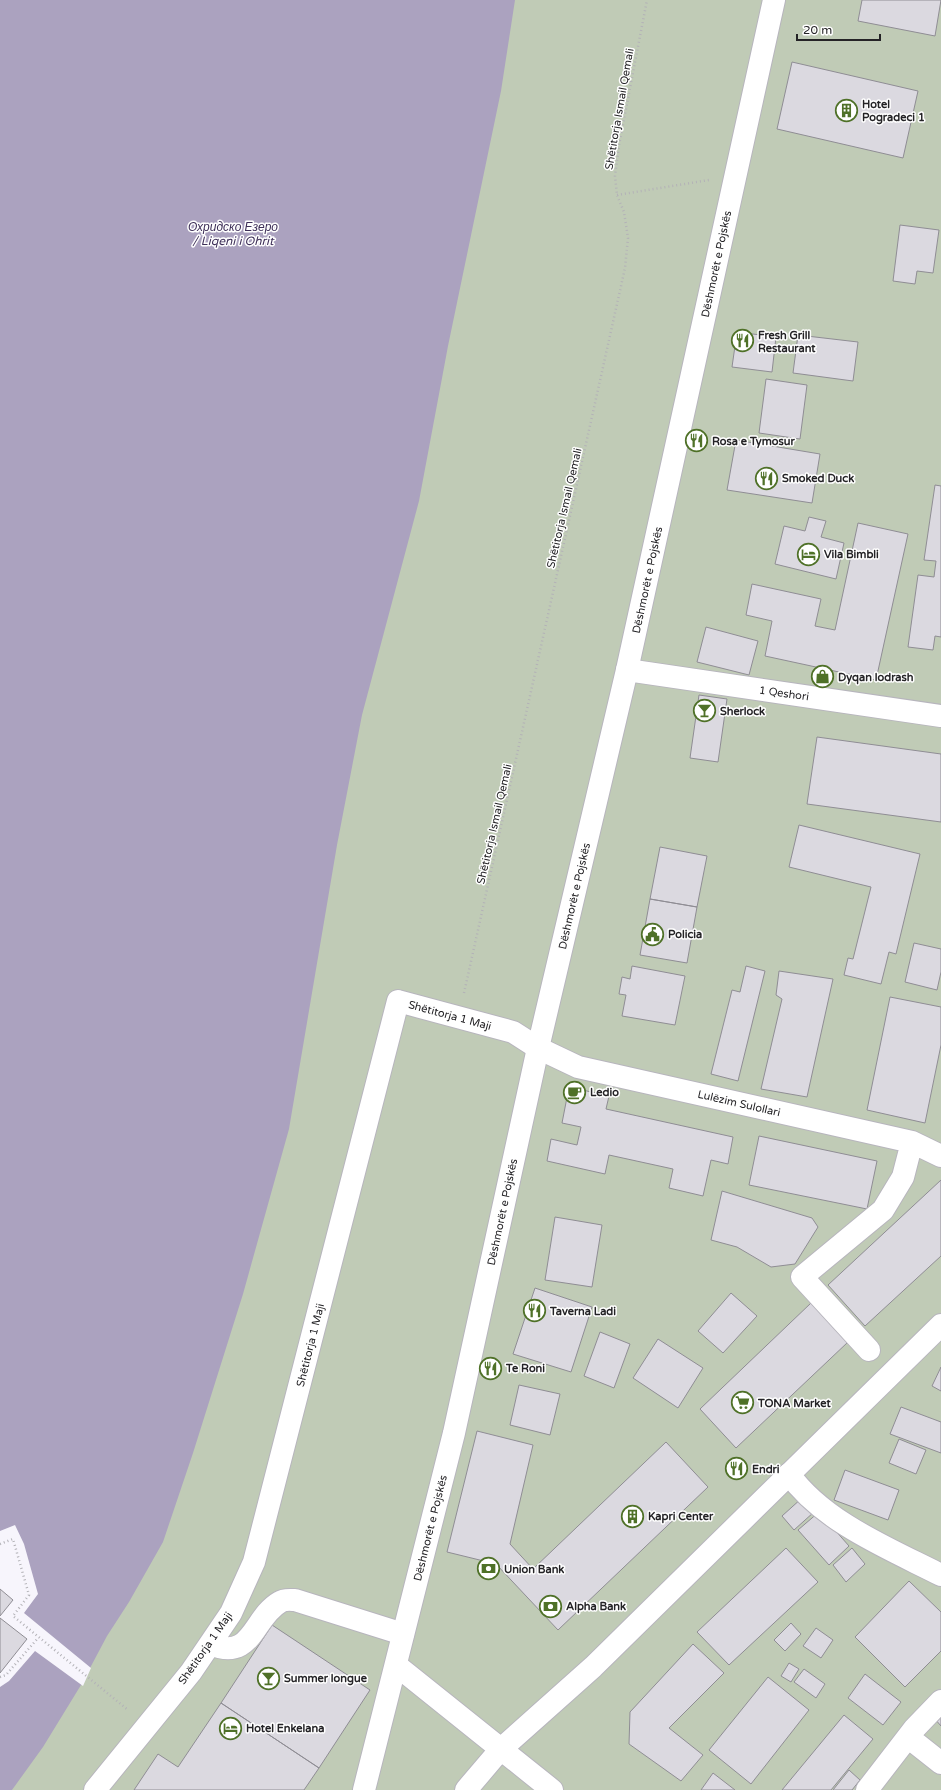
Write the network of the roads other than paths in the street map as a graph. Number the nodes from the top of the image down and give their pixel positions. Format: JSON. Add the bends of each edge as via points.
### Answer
{"nodes":[{"id":1,"x":774,"y":0,"type":"edge"},
{"id":2,"x":627,"y":670,"type":"junction"},
{"id":3,"x":941,"y":716,"type":"edge"},
{"id":4,"x":538,"y":1048,"type":"junction"},
{"id":5,"x":912,"y":1142,"type":"junction"},
{"id":6,"x":941,"y":1156,"type":"edge"},
{"id":7,"x":941,"y":1325,"type":"edge"},
{"id":8,"x":869,"y":1350,"type":"dead end"},
{"id":9,"x":789,"y":1474,"type":"junction"},
{"id":10,"x":941,"y":1575,"type":"edge"},
{"id":11,"x":403,"y":1634,"type":"junction"},
{"id":12,"x":210,"y":1644,"type":"junction"},
{"id":13,"x":396,"y":1665,"type":"junction"},
{"id":14,"x":941,"y":1701,"type":"edge"},
{"id":15,"x":908,"y":1737,"type":"junction"},
{"id":16,"x":500,"y":1750,"type":"junction"},
{"id":17,"x":941,"y":1763,"type":"edge"},
{"id":18,"x":95,"y":1790,"type":"edge"},
{"id":19,"x":364,"y":1790,"type":"edge"},
{"id":20,"x":466,"y":1790,"type":"edge"},
{"id":21,"x":552,"y":1790,"type":"edge"},
{"id":22,"x":867,"y":1790,"type":"edge"}],
"edges":[{"from":1,"to":2,"type":"street","name":"Dëshmorët e Pojskës"},
{"from":2,"to":3,"type":"street","name":"1 Qeshori"},
{"from":2,"to":4,"type":"street","name":"Dëshmorët e Pojskës"},
{"from":4,"to":5,"type":"street","name":"Lulëzim Sulollari","via":[[578,1067]]},
{"from":4,"to":11,"type":"street","name":"Dëshmorët e Pojskës","via":[[454,1433]]},
{"from":4,"to":12,"type":"street","name":"Shëtitorja 1 Maji","via":[[513,1032],[398,1001],[254,1562],[231,1613]]},
{"from":5,"to":6,"type":"street","name":"Lulëzim Sulollari"},
{"from":5,"to":8,"type":"street","via":[[904,1177],[883,1210],[802,1278]]},
{"from":7,"to":9,"type":"street"},
{"from":9,"to":10,"type":"street","via":[[812,1500],[840,1520]]},
{"from":9,"to":16,"type":"street","via":[[593,1667]]},
{"from":11,"to":12,"type":"street","via":[[295,1600],[281,1601],[269,1611],[251,1636],[239,1647],[222,1649]]},
{"from":11,"to":13,"type":"street","name":"Dëshmorët e Pojskës"},
{"from":12,"to":18,"type":"street","name":"Shëtitorja 1 Maji","via":[[191,1672]]},
{"from":13,"to":16,"type":"street"},
{"from":13,"to":19,"type":"street","name":"Dëshmorët e Pojskës"},
{"from":14,"to":15,"type":"street"},
{"from":15,"to":17,"type":"street"},
{"from":15,"to":22,"type":"street"},
{"from":16,"to":20,"type":"street"},
{"from":16,"to":21,"type":"street"}]}
